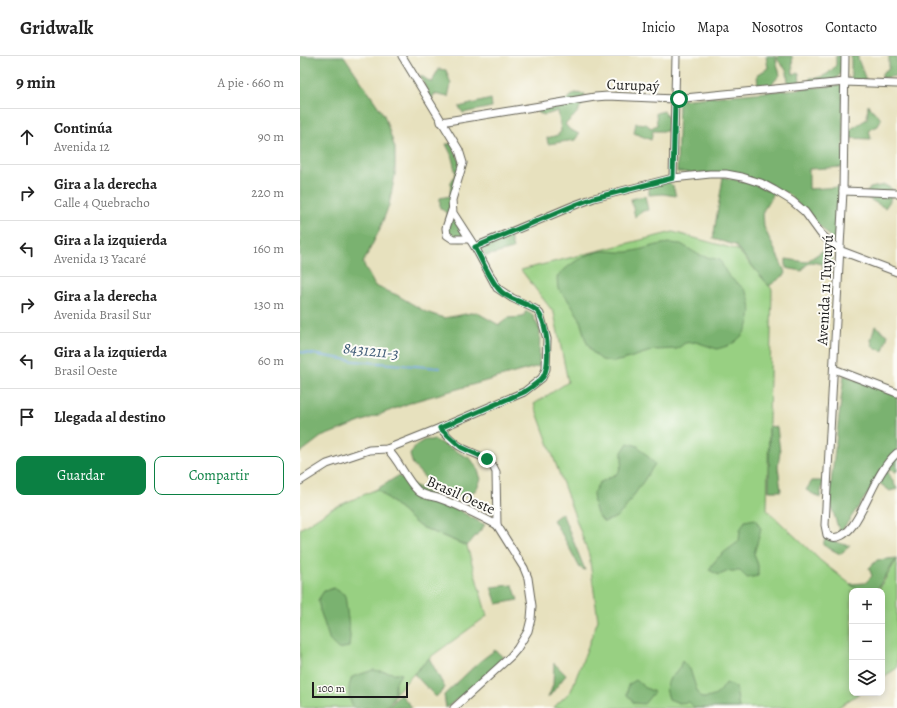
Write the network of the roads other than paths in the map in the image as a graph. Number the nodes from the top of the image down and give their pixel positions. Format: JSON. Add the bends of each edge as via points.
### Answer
{"nodes":[{"id":1,"x":402,"y":56,"type":"edge"},
{"id":2,"x":676,"y":56,"type":"edge"},
{"id":3,"x":846,"y":56,"type":"edge"},
{"id":4,"x":845,"y":82,"type":"junction"},
{"id":5,"x":897,"y":84,"type":"edge"},
{"id":6,"x":675,"y":99,"type":"junction"},
{"id":7,"x":441,"y":122,"type":"junction"},
{"id":8,"x":673,"y":178,"type":"junction"},
{"id":9,"x":843,"y":191,"type":"junction"},
{"id":10,"x":897,"y":193,"type":"edge"},
{"id":11,"x":452,"y":210,"type":"junction"},
{"id":12,"x":469,"y":238,"type":"junction"},
{"id":13,"x":475,"y":247,"type":"junction"},
{"id":14,"x":840,"y":250,"type":"junction"},
{"id":15,"x":897,"y":272,"type":"edge"},
{"id":16,"x":834,"y":368,"type":"junction"},
{"id":17,"x":897,"y":393,"type":"edge"},
{"id":18,"x":440,"y":428,"type":"junction"},
{"id":19,"x":387,"y":449,"type":"junction"},
{"id":20,"x":897,"y":453,"type":"edge"},
{"id":21,"x":300,"y":481,"type":"edge"},
{"id":22,"x":497,"y":525,"type":"junction"},
{"id":23,"x":454,"y":708,"type":"edge"}],
"edges":[{"from":1,"to":7,"type":"street"},
{"from":2,"to":6,"type":"street"},
{"from":3,"to":4,"type":"street","name":"Avenida 11 Tuyuyú"},
{"from":4,"to":5,"type":"street","name":"Curupa´y"},
{"from":4,"to":6,"type":"street","name":"Curupa´y"},
{"from":4,"to":9,"type":"street","name":"Avenida 11 Tuyuyú"},
{"from":6,"to":7,"type":"street","name":"Curupa´y","via":[[595,97]]},
{"from":6,"to":8,"type":"street"},
{"from":7,"to":11,"type":"street","via":[[459,150],[463,163],[452,200]]},
{"from":8,"to":13,"type":"street","via":[[594,198]]},
{"from":8,"to":14,"type":"street","via":[[726,174],[761,183],[792,201],[805,212],[821,234]]},
{"from":9,"to":10,"type":"street"},
{"from":9,"to":14,"type":"street","name":"Avenida 11 Tuyuyú"},
{"from":11,"to":12,"type":"street"},
{"from":11,"to":12,"type":"street","via":[[446,228],[447,235],[454,239]]},
{"from":12,"to":13,"type":"street"},
{"from":13,"to":18,"type":"street","via":[[497,288],[540,314],[547,339],[546,369],[542,378],[524,392]]},
{"from":14,"to":15,"type":"street"},
{"from":14,"to":16,"type":"street","name":"Avenida 11 Tuyuyú"},
{"from":16,"to":17,"type":"street"},
{"from":16,"to":20,"type":"street","name":"Avenida 11 Tuyuyú","via":[[825,524],[825,533],[829,537],[843,535],[853,525],[876,482]]},
{"from":18,"to":19,"type":"street"},
{"from":18,"to":22,"type":"street","name":"Brasil Oeste","via":[[461,447],[493,465],[496,472]]},
{"from":19,"to":21,"type":"street","via":[[369,450],[327,464]]},
{"from":19,"to":22,"type":"street","name":"Brasil Oeste","via":[[394,455],[419,492],[473,512]]},
{"from":22,"to":23,"type":"street","name":"Brasil Oeste","via":[[528,578],[531,619],[528,631],[514,653]]}]}
